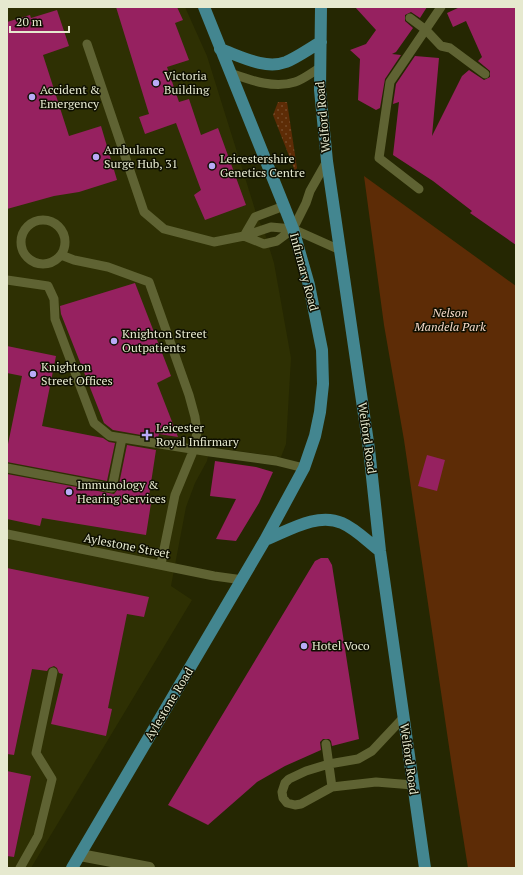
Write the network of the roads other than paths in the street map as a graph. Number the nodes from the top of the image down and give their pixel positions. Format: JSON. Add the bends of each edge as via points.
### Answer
{"nodes":[{"id":1,"x":204,"y":7,"type":"edge"},
{"id":2,"x":321,"y":7,"type":"edge"},
{"id":3,"x":441,"y":7,"type":"edge"},
{"id":4,"x":410,"y":18,"type":"dead end"},
{"id":5,"x":426,"y":30,"type":"junction"},
{"id":6,"x":321,"y":42,"type":"junction"},
{"id":7,"x":87,"y":44,"type":"dead end"},
{"id":8,"x":220,"y":48,"type":"junction"},
{"id":9,"x":320,"y":68,"type":"junction"},
{"id":10,"x":230,"y":73,"type":"junction"},
{"id":11,"x":485,"y":74,"type":"dead end"},
{"id":12,"x":327,"y":161,"type":"junction"},
{"id":13,"x":419,"y":189,"type":"dead end"},
{"id":14,"x":284,"y":206,"type":"junction"},
{"id":15,"x":292,"y":228,"type":"junction"},
{"id":16,"x":244,"y":236,"type":"junction"},
{"id":17,"x":340,"y":250,"type":"junction"},
{"id":18,"x":61,"y":255,"type":"junction"},
{"id":19,"x":7,"y":280,"type":"edge"},
{"id":20,"x":122,"y":438,"type":"junction"},
{"id":21,"x":194,"y":449,"type":"junction"},
{"id":22,"x":7,"y":468,"type":"edge"},
{"id":23,"x":304,"y":468,"type":"junction"},
{"id":24,"x":7,"y":534,"type":"edge"},
{"id":25,"x":265,"y":540,"type":"junction"},
{"id":26,"x":380,"y":551,"type":"junction"},
{"id":27,"x":161,"y":564,"type":"junction"},
{"id":28,"x":243,"y":580,"type":"junction"},
{"id":29,"x":53,"y":672,"type":"dead end"},
{"id":30,"x":403,"y":718,"type":"junction"},
{"id":31,"x":326,"y":744,"type":"dead end"},
{"id":32,"x":329,"y":764,"type":"junction"},
{"id":33,"x":413,"y":785,"type":"junction"},
{"id":34,"x":332,"y":786,"type":"junction"},
{"id":35,"x":80,"y":855,"type":"junction"},
{"id":36,"x":20,"y":868,"type":"edge"},
{"id":37,"x":72,"y":868,"type":"edge"},
{"id":38,"x":149,"y":868,"type":"edge"},
{"id":39,"x":425,"y":868,"type":"edge"}],
"edges":[{"from":1,"to":8,"type":"main road","name":"Infirmary Road"},
{"from":2,"to":6,"type":"main road","name":"Welford Road"},
{"from":3,"to":5,"type":"lane"},
{"from":4,"to":5,"type":"lane"},
{"from":5,"to":11,"type":"lane","via":[[441,46],[450,48]]},
{"from":5,"to":13,"type":"lane","via":[[390,82],[379,158]]},
{"from":6,"to":8,"type":"main road","via":[[285,62],[272,64],[258,63]]},
{"from":6,"to":9,"type":"main road","name":"Welford Road"},
{"from":7,"to":16,"type":"lane","via":[[144,212],[164,229],[214,242]]},
{"from":8,"to":10,"type":"main road","name":"Infirmary Road"},
{"from":9,"to":10,"type":"lane","via":[[296,82],[287,84],[252,81]]},
{"from":9,"to":12,"type":"main road","name":"Welford Road","via":[[321,112]]},
{"from":10,"to":14,"type":"main road","name":"Infirmary Road"},
{"from":12,"to":15,"type":"lane"},
{"from":12,"to":17,"type":"main road","name":"Welford Road"},
{"from":14,"to":15,"type":"main road","name":"Infirmary Road"},
{"from":14,"to":16,"type":"lane","via":[[255,217]]},
{"from":15,"to":16,"type":"lane","via":[[271,227]]},
{"from":15,"to":16,"type":"lane","via":[[277,241],[264,244]]},
{"from":15,"to":17,"type":"lane"},
{"from":15,"to":23,"type":"main road","name":"Infirmary Road","via":[[309,285],[323,359],[320,412]]},
{"from":17,"to":26,"type":"main road","name":"Welford Road","via":[[369,449]]},
{"from":18,"to":18,"type":"lane","via":[[49,264],[42,265],[29,260],[21,248],[20,240],[26,227],[39,220],[53,222],[59,227],[65,240]]},
{"from":18,"to":21,"type":"lane","via":[[108,267],[149,282],[196,417]]},
{"from":19,"to":20,"type":"lane","via":[[48,286],[54,299],[55,319],[94,423],[110,436]]},
{"from":20,"to":21,"type":"lane"},
{"from":20,"to":22,"type":"lane","via":[[112,488]]},
{"from":21,"to":23,"type":"lane","via":[[276,461]]},
{"from":21,"to":27,"type":"lane","via":[[175,495]]},
{"from":23,"to":25,"type":"main road","name":"Infirmary Road"},
{"from":24,"to":27,"type":"lane","name":"Aylestone Street"},
{"from":25,"to":26,"type":"main road","via":[[302,524],[317,520],[332,521],[342,523]]},
{"from":25,"to":28,"type":"main road","name":"Aylestone Road"},
{"from":26,"to":30,"type":"main road","name":"Welford Road"},
{"from":27,"to":28,"type":"lane","name":"Aylestone Street"},
{"from":28,"to":35,"type":"main road","name":"Aylestone Road"},
{"from":29,"to":36,"type":"lane","via":[[36,753],[52,779],[38,836]]},
{"from":30,"to":32,"type":"lane","via":[[372,751],[358,759]]},
{"from":30,"to":33,"type":"main road","name":"Welford Road"},
{"from":31,"to":32,"type":"lane"},
{"from":32,"to":34,"type":"lane"},
{"from":32,"to":34,"type":"lane","via":[[289,779],[283,787],[283,798],[287,803],[301,804]]},
{"from":33,"to":34,"type":"lane","via":[[376,782]]},
{"from":33,"to":39,"type":"main road","name":"Welford Road"},
{"from":35,"to":37,"type":"main road","name":"Aylestone Road"},
{"from":35,"to":38,"type":"street"}]}
